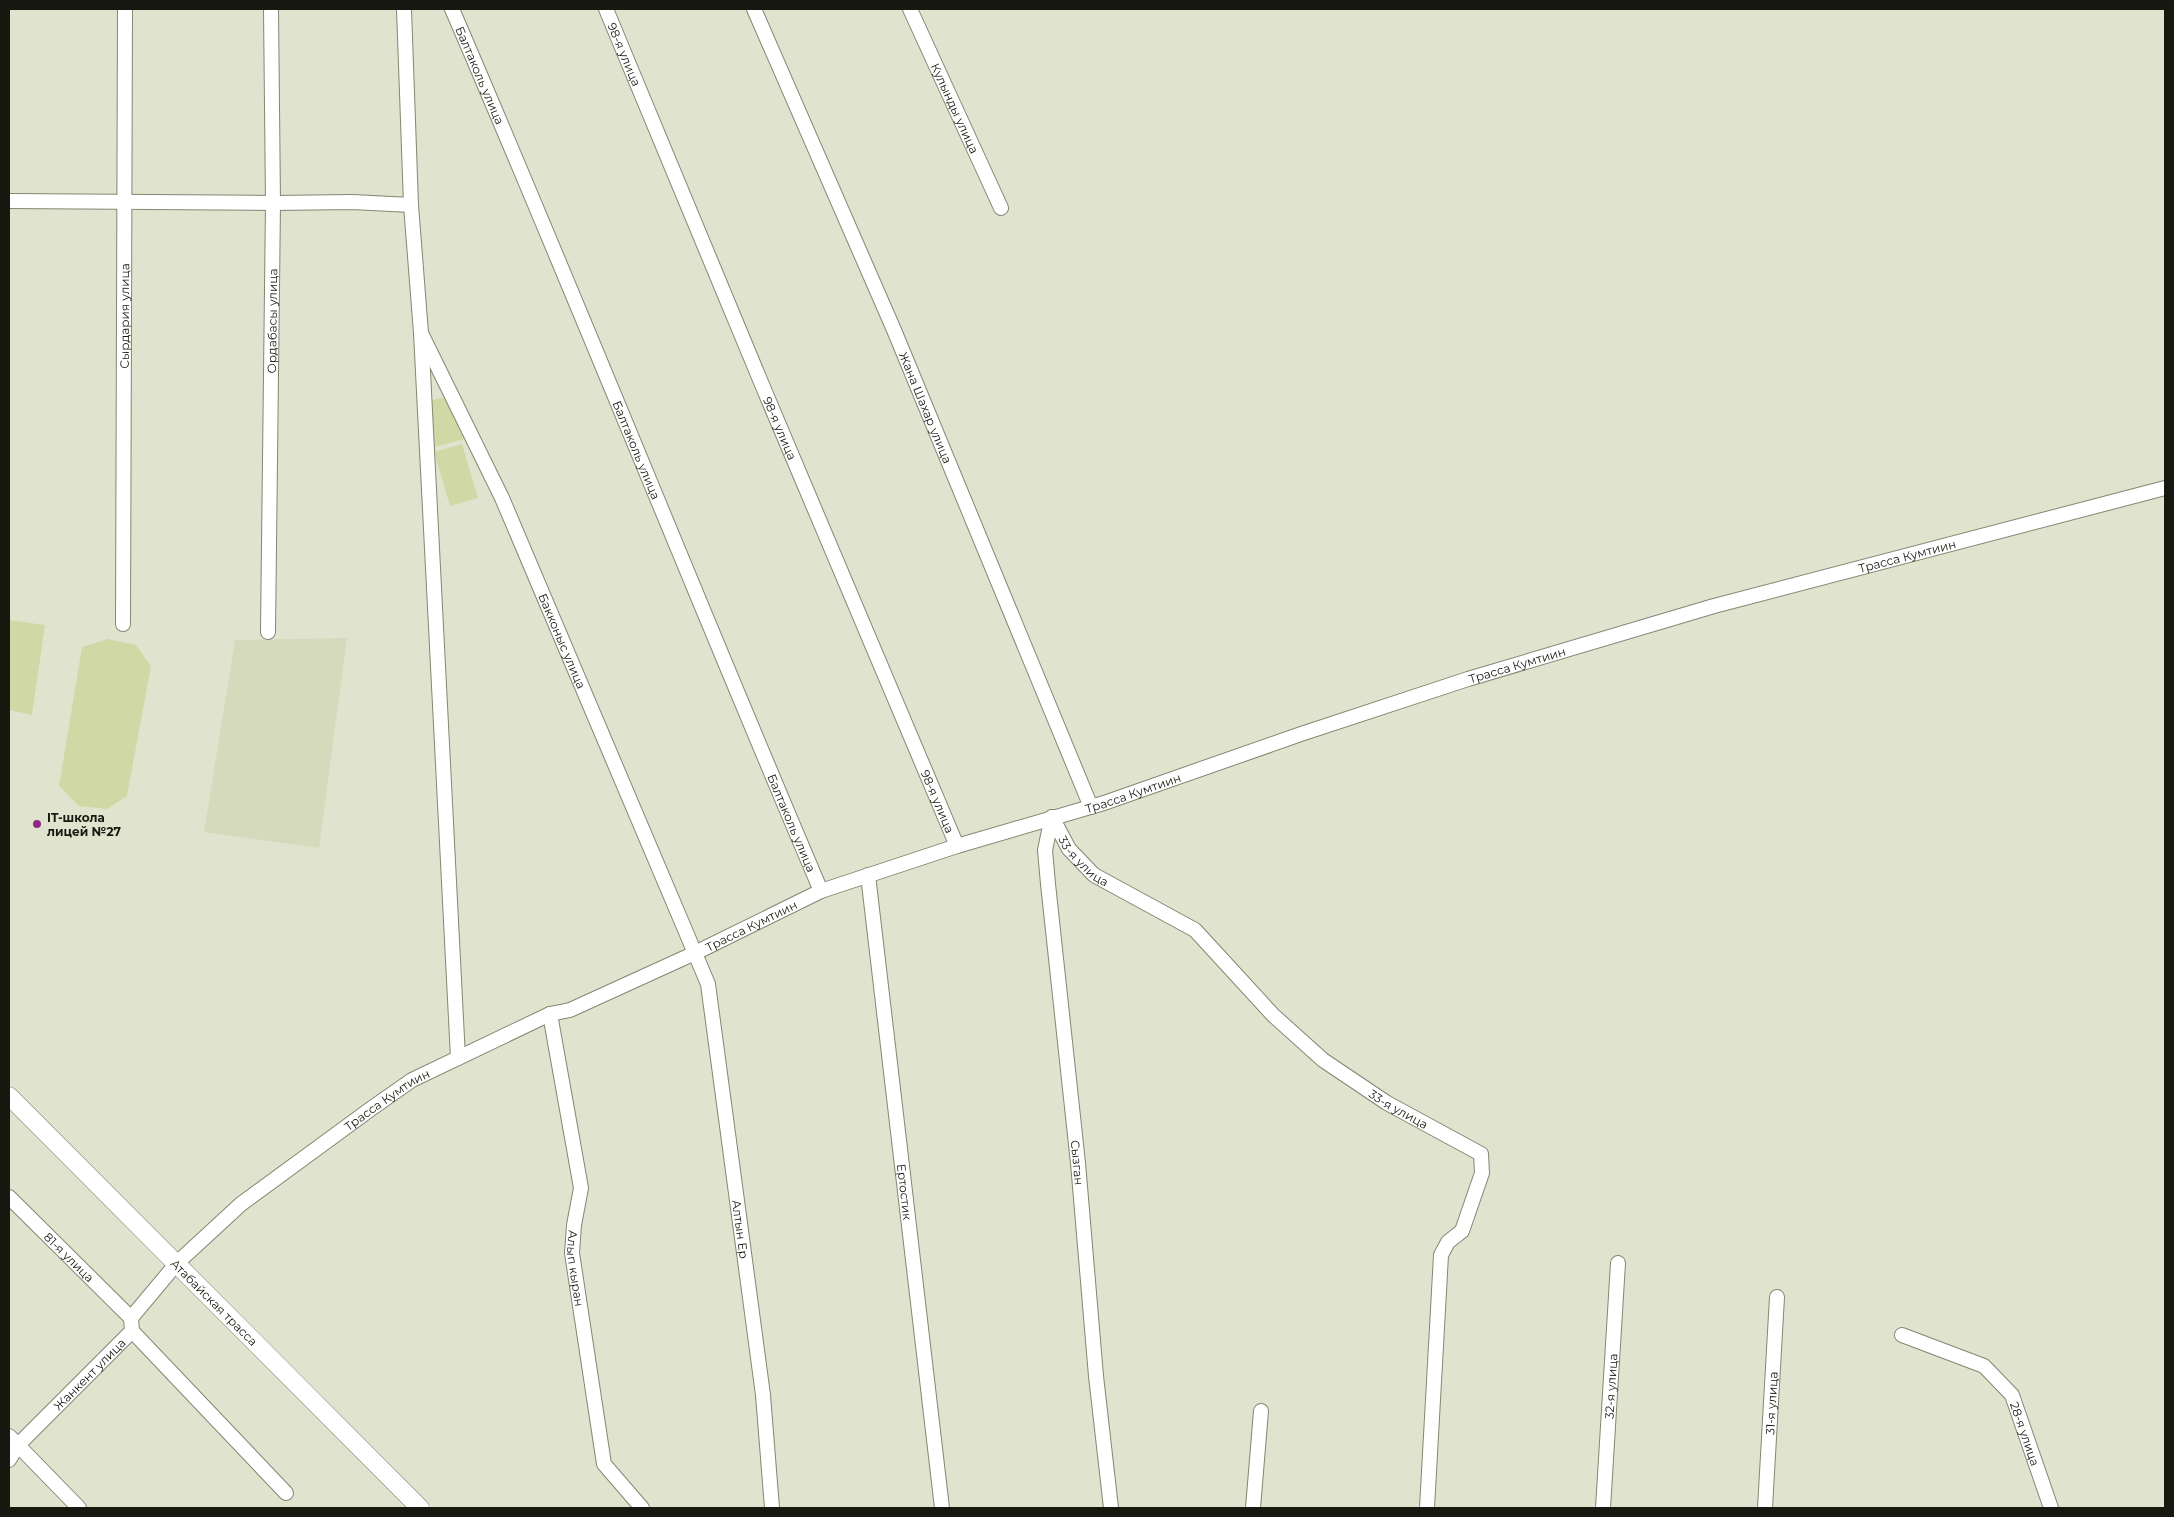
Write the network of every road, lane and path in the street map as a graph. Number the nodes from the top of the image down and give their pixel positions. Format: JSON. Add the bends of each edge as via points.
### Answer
{"nodes":[{"id":1,"x":125,"y":9,"type":"edge"},
{"id":2,"x":271,"y":9,"type":"edge"},
{"id":3,"x":404,"y":9,"type":"edge"},
{"id":4,"x":452,"y":9,"type":"edge"},
{"id":5,"x":606,"y":9,"type":"edge"},
{"id":6,"x":754,"y":9,"type":"edge"},
{"id":7,"x":910,"y":9,"type":"edge"},
{"id":8,"x":9,"y":201,"type":"edge"},
{"id":9,"x":126,"y":203,"type":"junction"},
{"id":10,"x":273,"y":204,"type":"junction"},
{"id":11,"x":411,"y":205,"type":"junction"},
{"id":12,"x":1001,"y":208,"type":"dead end"},
{"id":13,"x":421,"y":333,"type":"junction"},
{"id":14,"x":2165,"y":488,"type":"edge"},
{"id":15,"x":123,"y":624,"type":"dead end"},
{"id":16,"x":268,"y":632,"type":"dead end"},
{"id":17,"x":1091,"y":808,"type":"junction"},
{"id":18,"x":1052,"y":817,"type":"junction"},
{"id":19,"x":957,"y":846,"type":"junction"},
{"id":20,"x":868,"y":875,"type":"junction"},
{"id":21,"x":821,"y":891,"type":"junction"},
{"id":22,"x":695,"y":953,"type":"junction"},
{"id":23,"x":550,"y":1014,"type":"junction"},
{"id":24,"x":458,"y":1058,"type":"junction"},
{"id":25,"x":9,"y":1096,"type":"edge"},
{"id":26,"x":9,"y":1197,"type":"edge"},
{"id":27,"x":177,"y":1263,"type":"junction"},
{"id":28,"x":1618,"y":1263,"type":"dead end"},
{"id":29,"x":1777,"y":1297,"type":"dead end"},
{"id":30,"x":131,"y":1324,"type":"junction"},
{"id":31,"x":1902,"y":1335,"type":"dead end"},
{"id":32,"x":1261,"y":1411,"type":"dead end"},
{"id":33,"x":13,"y":1440,"type":"edge"},
{"id":34,"x":9,"y":1460,"type":"edge"},
{"id":35,"x":286,"y":1493,"type":"dead end"},
{"id":36,"x":79,"y":1508,"type":"edge"},
{"id":37,"x":420,"y":1508,"type":"edge"},
{"id":38,"x":642,"y":1508,"type":"edge"},
{"id":39,"x":772,"y":1508,"type":"edge"},
{"id":40,"x":942,"y":1508,"type":"edge"},
{"id":41,"x":1111,"y":1508,"type":"edge"},
{"id":42,"x":1253,"y":1508,"type":"edge"},
{"id":43,"x":1428,"y":1508,"type":"edge"},
{"id":44,"x":1603,"y":1508,"type":"edge"},
{"id":45,"x":1765,"y":1508,"type":"edge"},
{"id":46,"x":2051,"y":1508,"type":"edge"}],
"edges":[{"from":1,"to":9,"type":"street","name":"Сырдария улица"},
{"from":2,"to":10,"type":"street","name":"Ордабасы улица"},
{"from":3,"to":11,"type":"street"},
{"from":4,"to":21,"type":"street","name":"Балтаколь улица"},
{"from":5,"to":19,"type":"street","name":"98-я улица"},
{"from":6,"to":17,"type":"street","name":"Жана Шахар улица","via":[[894,330]]},
{"from":7,"to":12,"type":"street","name":"Кулынды улица"},
{"from":8,"to":9,"type":"street"},
{"from":9,"to":10,"type":"street"},
{"from":9,"to":15,"type":"street","name":"Сырдария улица"},
{"from":10,"to":11,"type":"street","via":[[352,202]]},
{"from":10,"to":16,"type":"street","name":"Ордабасы улица"},
{"from":11,"to":13,"type":"street"},
{"from":13,"to":22,"type":"street","name":"Бакконыс улица","via":[[502,498]]},
{"from":13,"to":24,"type":"street"},
{"from":14,"to":17,"type":"street","name":"Трасса Кумтиин","via":[[1714,606],[1478,676]]},
{"from":17,"to":18,"type":"street","name":"Трасса Кумтиин"},
{"from":18,"to":19,"type":"street","name":"Трасса Кумтиин"},
{"from":18,"to":41,"type":"street","name":"Сызган","via":[[1045,850]]},
{"from":18,"to":43,"type":"street","name":"33-я улица","via":[[1068,849],[1094,875],[1195,930],[1272,1015],[1323,1060],[1387,1103],[1481,1154],[1482,1173],[1462,1231],[1448,1242],[1441,1255]]},
{"from":19,"to":20,"type":"street","name":"Трасса Кумтиин"},
{"from":20,"to":21,"type":"street","name":"Трасса Кумтиин"},
{"from":20,"to":40,"type":"street","name":"Ертостик"},
{"from":21,"to":22,"type":"street","name":"Трасса Кумтиин"},
{"from":22,"to":23,"type":"street","name":"Трасса Кумтиин","via":[[570,1010]]},
{"from":22,"to":39,"type":"street","name":"Алтын Ер","via":[[708,984],[763,1395]]},
{"from":23,"to":24,"type":"street","name":"Трасса Кумтиин"},
{"from":23,"to":38,"type":"street","name":"Алып кыран","via":[[581,1188],[572,1253],[604,1464]]},
{"from":24,"to":27,"type":"street","name":"Трасса Кумтиин","via":[[412,1080],[372,1108],[242,1204]]},
{"from":25,"to":27,"type":"main road","name":"Атабайская трасса"},
{"from":26,"to":30,"type":"street","name":"81-я улица"},
{"from":27,"to":30,"type":"street","name":"Жанкент улица"},
{"from":27,"to":37,"type":"main road","name":"Атабайская трасса"},
{"from":28,"to":44,"type":"street","name":"32-я улица"},
{"from":29,"to":45,"type":"street","name":"31-я улица"},
{"from":30,"to":33,"type":"street","name":"Жанкент улица"},
{"from":30,"to":35,"type":"street","name":"81-я улица"},
{"from":31,"to":46,"type":"street","name":"28-я улица","via":[[1984,1366],[2012,1394]]},
{"from":32,"to":42,"type":"street"},
{"from":33,"to":34,"type":"street","name":"Жанкент улица"},
{"from":33,"to":36,"type":"street"}]}
